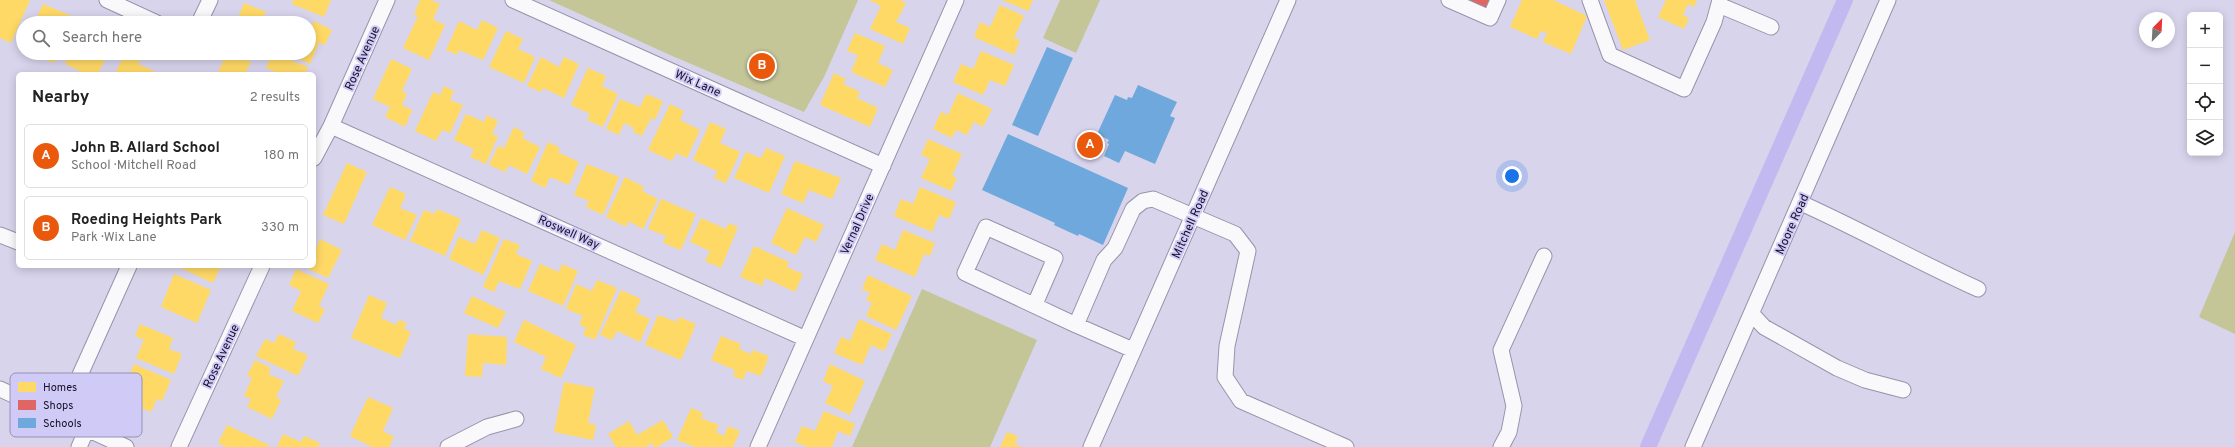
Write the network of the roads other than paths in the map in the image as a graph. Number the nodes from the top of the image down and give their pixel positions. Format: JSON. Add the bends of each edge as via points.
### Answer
{"nodes":[{"id":1,"x":107,"y":0,"type":"edge"},
{"id":2,"x":210,"y":0,"type":"edge"},
{"id":3,"x":387,"y":0,"type":"edge"},
{"id":4,"x":513,"y":0,"type":"edge"},
{"id":5,"x":956,"y":0,"type":"edge"},
{"id":6,"x":1288,"y":0,"type":"edge"},
{"id":7,"x":1449,"y":0,"type":"edge"},
{"id":8,"x":1498,"y":0,"type":"edge"},
{"id":9,"x":1590,"y":0,"type":"edge"},
{"id":10,"x":1888,"y":0,"type":"edge"},
{"id":11,"x":1719,"y":2,"type":"edge"},
{"id":12,"x":142,"y":16,"type":"edge"},
{"id":13,"x":202,"y":16,"type":"edge"},
{"id":14,"x":1771,"y":27,"type":"dead end"},
{"id":15,"x":331,"y":126,"type":"junction"},
{"id":16,"x":316,"y":154,"type":"edge"},
{"id":17,"x":883,"y":166,"type":"junction"},
{"id":18,"x":1801,"y":203,"type":"junction"},
{"id":19,"x":1193,"y":216,"type":"junction"},
{"id":20,"x":0,"y":234,"type":"edge"},
{"id":21,"x":16,"y":241,"type":"edge"},
{"id":22,"x":1544,"y":256,"type":"dead end"},
{"id":23,"x":129,"y":268,"type":"edge"},
{"id":24,"x":261,"y":268,"type":"edge"},
{"id":25,"x":1978,"y":289,"type":"dead end"},
{"id":26,"x":1035,"y":304,"type":"junction"},
{"id":27,"x":1752,"y":314,"type":"junction"},
{"id":28,"x":1076,"y":325,"type":"junction"},
{"id":29,"x":806,"y":339,"type":"junction"},
{"id":30,"x":1133,"y":350,"type":"junction"},
{"id":31,"x":81,"y":373,"type":"edge"},
{"id":32,"x":0,"y":390,"type":"edge"},
{"id":33,"x":1903,"y":390,"type":"dead end"},
{"id":34,"x":10,"y":394,"type":"edge"},
{"id":35,"x":516,"y":419,"type":"dead end"},
{"id":36,"x":83,"y":437,"type":"edge"},
{"id":37,"x":104,"y":437,"type":"edge"},
{"id":38,"x":79,"y":447,"type":"edge"},
{"id":39,"x":126,"y":447,"type":"edge"},
{"id":40,"x":179,"y":447,"type":"edge"},
{"id":41,"x":448,"y":447,"type":"edge"},
{"id":42,"x":758,"y":447,"type":"edge"},
{"id":43,"x":1090,"y":447,"type":"edge"},
{"id":44,"x":1346,"y":447,"type":"edge"},
{"id":45,"x":1501,"y":447,"type":"edge"},
{"id":46,"x":1693,"y":447,"type":"edge"}],
"edges":[{"from":1,"to":12,"type":"street"},
{"from":2,"to":13,"type":"street"},
{"from":3,"to":15,"type":"street","name":"Rose Avenue"},
{"from":4,"to":17,"type":"street","name":"Wix Lane"},
{"from":5,"to":17,"type":"street","name":"Vernal Drive"},
{"from":6,"to":19,"type":"street","name":"Mitchell Road"},
{"from":7,"to":8,"type":"street","via":[[1490,18]]},
{"from":9,"to":11,"type":"street","via":[[1610,55],[1684,89],[1714,22]]},
{"from":10,"to":18,"type":"street","name":"Moore Road"},
{"from":11,"to":14,"type":"street"},
{"from":15,"to":16,"type":"street","name":"Rose Avenue"},
{"from":15,"to":29,"type":"street","name":"Roswell Way"},
{"from":17,"to":29,"type":"street","name":"Vernal Drive"},
{"from":18,"to":25,"type":"street","via":[[1851,225]]},
{"from":18,"to":27,"type":"street","name":"Moore Road"},
{"from":19,"to":28,"type":"street","via":[[1153,199],[1143,200],[1134,206],[1115,248],[1104,260]]},
{"from":19,"to":30,"type":"street","name":"Mitchell Road"},
{"from":19,"to":44,"type":"street","via":[[1235,234],[1248,251],[1226,346],[1225,376],[1233,389],[1241,401]]},
{"from":20,"to":21,"type":"street"},
{"from":22,"to":45,"type":"street","via":[[1501,350],[1514,406],[1509,432]]},
{"from":23,"to":31,"type":"street"},
{"from":24,"to":40,"type":"street","name":"Rose Avenue"},
{"from":26,"to":26,"type":"street","via":[[1055,258],[986,227],[965,273]]},
{"from":26,"to":28,"type":"street"},
{"from":27,"to":33,"type":"street","via":[[1764,327],[1837,368],[1865,380]]},
{"from":27,"to":46,"type":"street","name":"Moore Road"},
{"from":28,"to":30,"type":"street"},
{"from":29,"to":42,"type":"street","name":"Vernal Drive"},
{"from":30,"to":43,"type":"street","name":"Mitchell Road"},
{"from":32,"to":34,"type":"street"},
{"from":35,"to":41,"type":"street","via":[[487,427]]},
{"from":36,"to":38,"type":"street"},
{"from":37,"to":39,"type":"street"}]}
